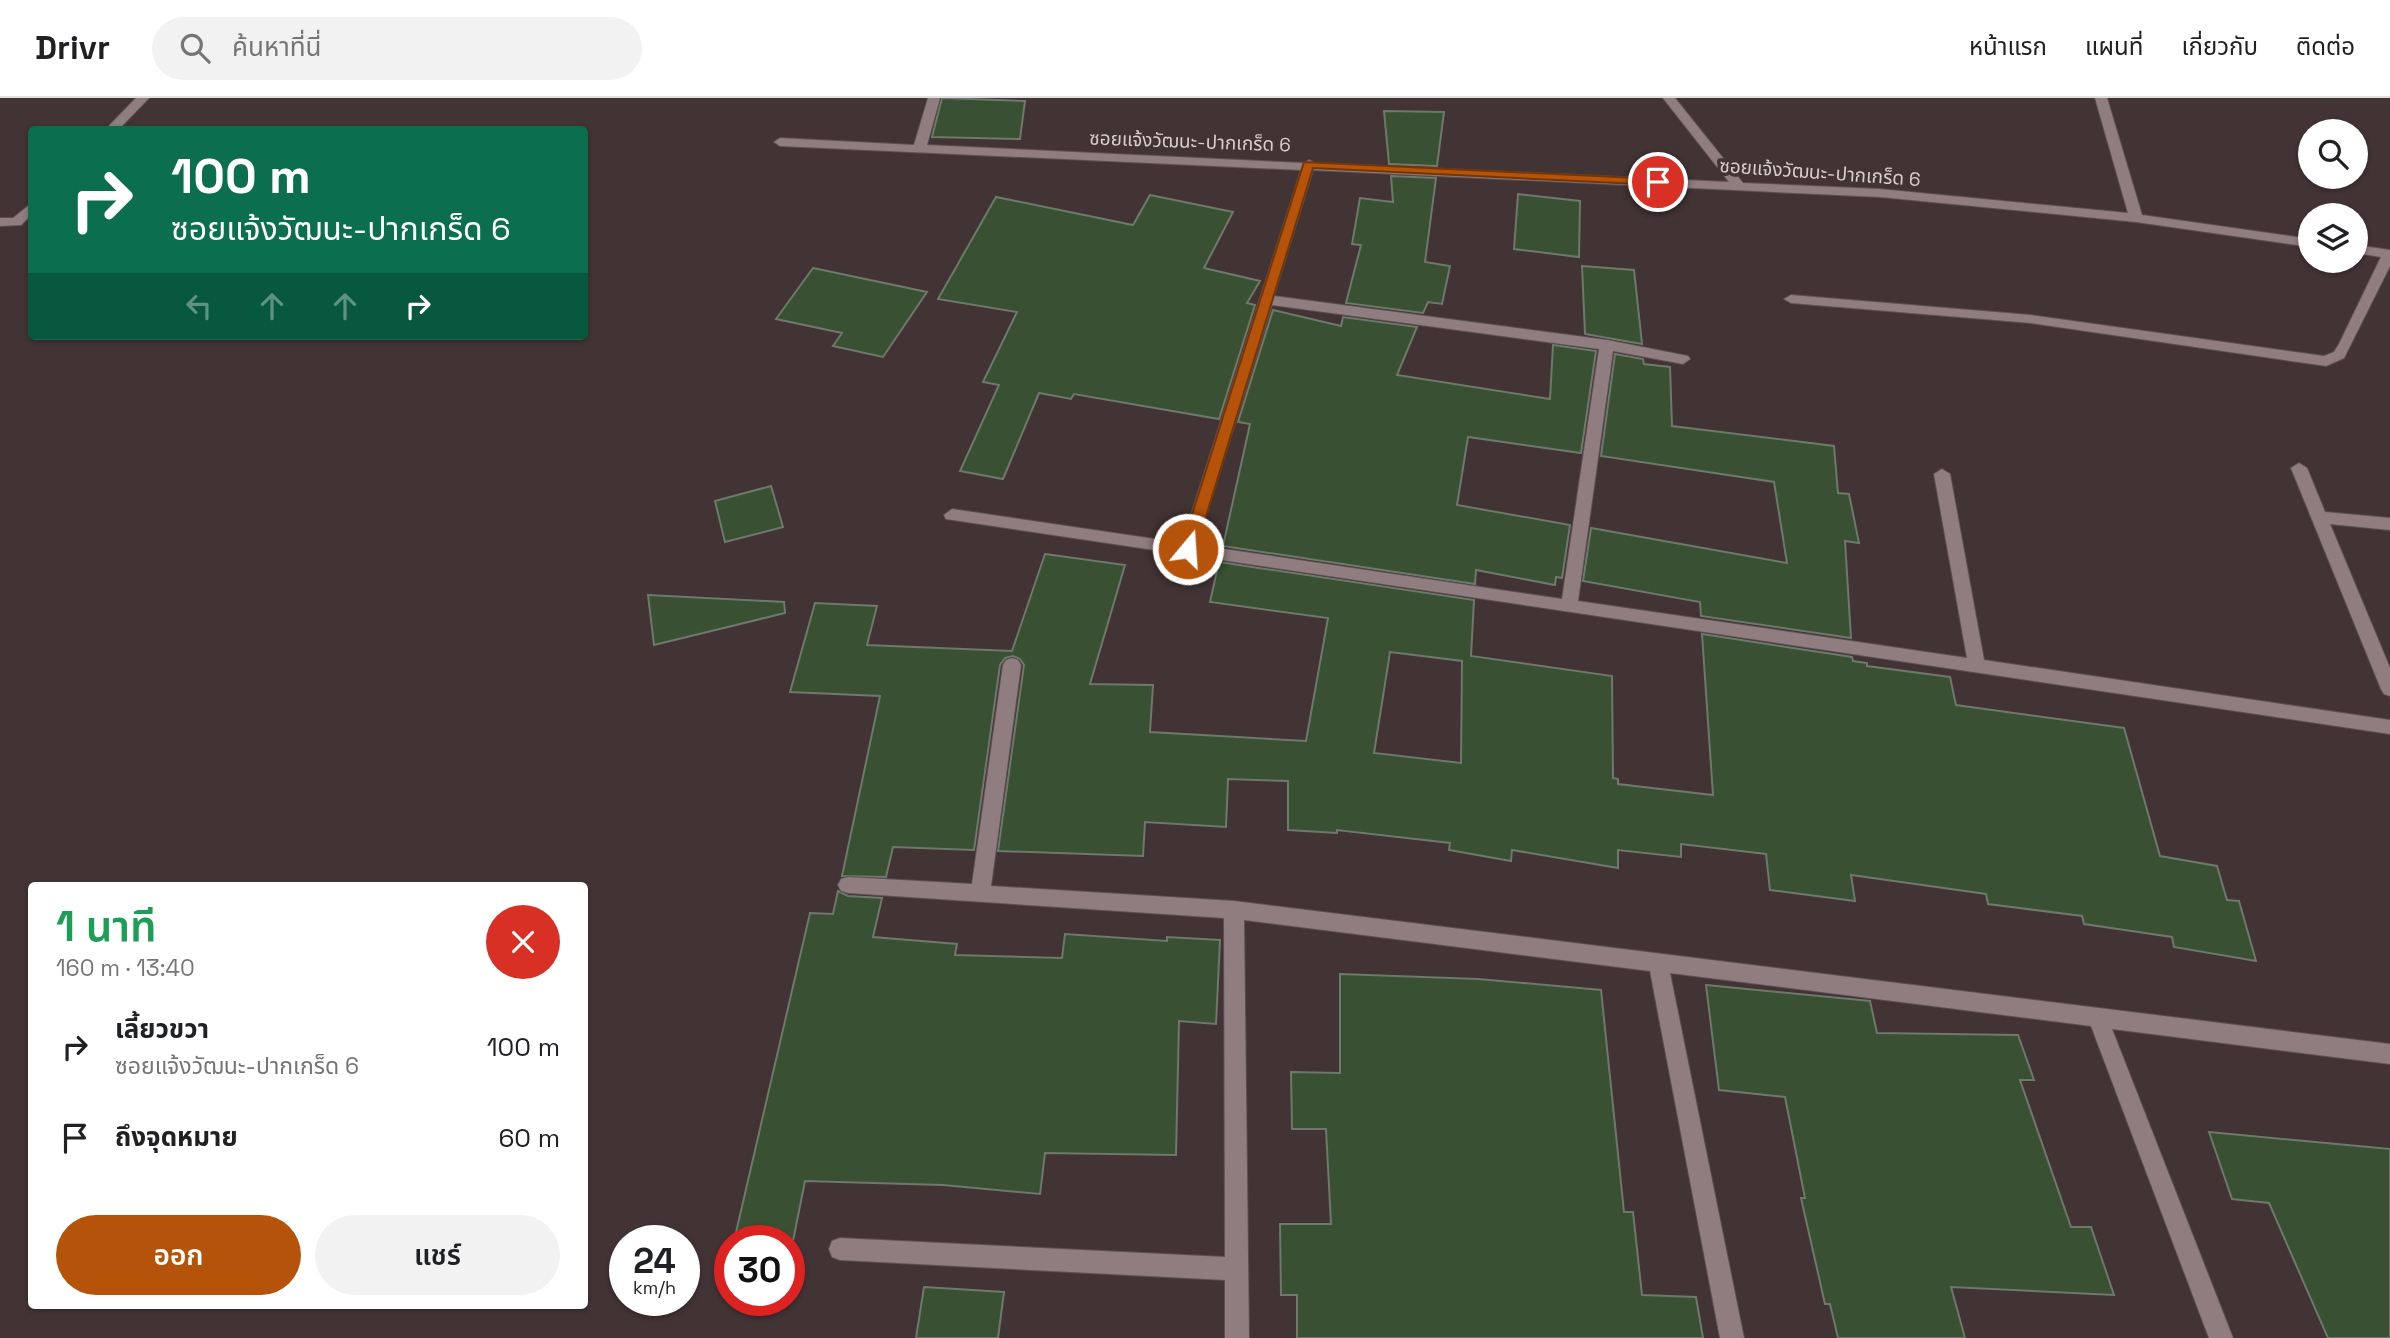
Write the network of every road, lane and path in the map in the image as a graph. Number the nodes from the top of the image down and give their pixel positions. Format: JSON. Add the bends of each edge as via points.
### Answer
{"nodes":[{"id":1,"x":143,"y":98,"type":"edge"},
{"id":2,"x":934,"y":98,"type":"edge"},
{"id":3,"x":1669,"y":98,"type":"edge"},
{"id":4,"x":2101,"y":98,"type":"edge"},
{"id":5,"x":115,"y":126,"type":"edge"},
{"id":6,"x":780,"y":142,"type":"dead end"},
{"id":7,"x":919,"y":150,"type":"junction"},
{"id":8,"x":1308,"y":164,"type":"junction"},
{"id":9,"x":1739,"y":186,"type":"junction"},
{"id":10,"x":28,"y":212,"type":"edge"},
{"id":11,"x":2136,"y":218,"type":"junction"},
{"id":12,"x":0,"y":222,"type":"edge"},
{"id":13,"x":2298,"y":241,"type":"edge"},
{"id":14,"x":2368,"y":251,"type":"edge"},
{"id":15,"x":2389,"y":254,"type":"edge"},
{"id":16,"x":1268,"y":299,"type":"junction"},
{"id":17,"x":1791,"y":299,"type":"dead end"},
{"id":18,"x":1607,"y":345,"type":"junction"},
{"id":19,"x":1684,"y":359,"type":"dead end"},
{"id":20,"x":2299,"y":468,"type":"dead end"},
{"id":21,"x":1942,"y":474,"type":"dead end"},
{"id":22,"x":951,"y":514,"type":"dead end"},
{"id":23,"x":2321,"y":517,"type":"junction"},
{"id":24,"x":2390,"y":524,"type":"edge"},
{"id":25,"x":1188,"y":549,"type":"junction"},
{"id":26,"x":1569,"y":606,"type":"junction"},
{"id":27,"x":1012,"y":665,"type":"dead end"},
{"id":28,"x":1977,"y":666,"type":"junction"},
{"id":29,"x":2390,"y":688,"type":"edge"},
{"id":30,"x":2390,"y":727,"type":"edge"},
{"id":31,"x":848,"y":885,"type":"dead end"},
{"id":32,"x":980,"y":894,"type":"junction"},
{"id":33,"x":1234,"y":910,"type":"junction"},
{"id":34,"x":1658,"y":963,"type":"junction"},
{"id":35,"x":2098,"y":1018,"type":"junction"},
{"id":36,"x":2390,"y":1054,"type":"edge"},
{"id":37,"x":840,"y":1249,"type":"dead end"},
{"id":38,"x":1237,"y":1269,"type":"junction"},
{"id":39,"x":1237,"y":1338,"type":"edge"},
{"id":40,"x":1732,"y":1338,"type":"edge"},
{"id":41,"x":2221,"y":1338,"type":"edge"}],
"edges":[{"from":1,"to":5,"type":"street"},
{"from":2,"to":7,"type":"street"},
{"from":3,"to":9,"type":"street"},
{"from":4,"to":11,"type":"street"},
{"from":6,"to":7,"type":"street","name":"ซอยแจ้งวัฒนะ-ปากเกร็ด 6"},
{"from":7,"to":8,"type":"street","name":"ซอยแจ้งวัฒนะ-ปากเกร็ด 6"},
{"from":8,"to":9,"type":"street","name":"ซอยแจ้งวัฒนะ-ปากเกร็ด 6"},
{"from":8,"to":16,"type":"street"},
{"from":9,"to":11,"type":"street","name":"ซอยแจ้งวัฒนะ-ปากเกร็ด 6","via":[[1880,193]]},
{"from":10,"to":12,"type":"street","via":[[16,222]]},
{"from":11,"to":13,"type":"street","name":"ซอยแจ้งวัฒนะ-ปากเกร็ด 6"},
{"from":14,"to":15,"type":"street"},
{"from":15,"to":17,"type":"street","via":[[2346,344],[2339,355],[2326,361],[2031,319]]},
{"from":16,"to":18,"type":"street"},
{"from":16,"to":25,"type":"street"},
{"from":18,"to":19,"type":"street"},
{"from":18,"to":26,"type":"street"},
{"from":20,"to":23,"type":"street"},
{"from":21,"to":28,"type":"street"},
{"from":22,"to":25,"type":"street"},
{"from":23,"to":24,"type":"street"},
{"from":23,"to":29,"type":"street"},
{"from":25,"to":26,"type":"street"},
{"from":26,"to":28,"type":"street"},
{"from":27,"to":32,"type":"street"},
{"from":28,"to":30,"type":"street"},
{"from":31,"to":32,"type":"street"},
{"from":32,"to":33,"type":"street"},
{"from":33,"to":34,"type":"street"},
{"from":33,"to":38,"type":"street"},
{"from":34,"to":35,"type":"street"},
{"from":34,"to":40,"type":"street"},
{"from":35,"to":36,"type":"street"},
{"from":35,"to":41,"type":"street"},
{"from":37,"to":38,"type":"street"},
{"from":38,"to":39,"type":"street"}]}
